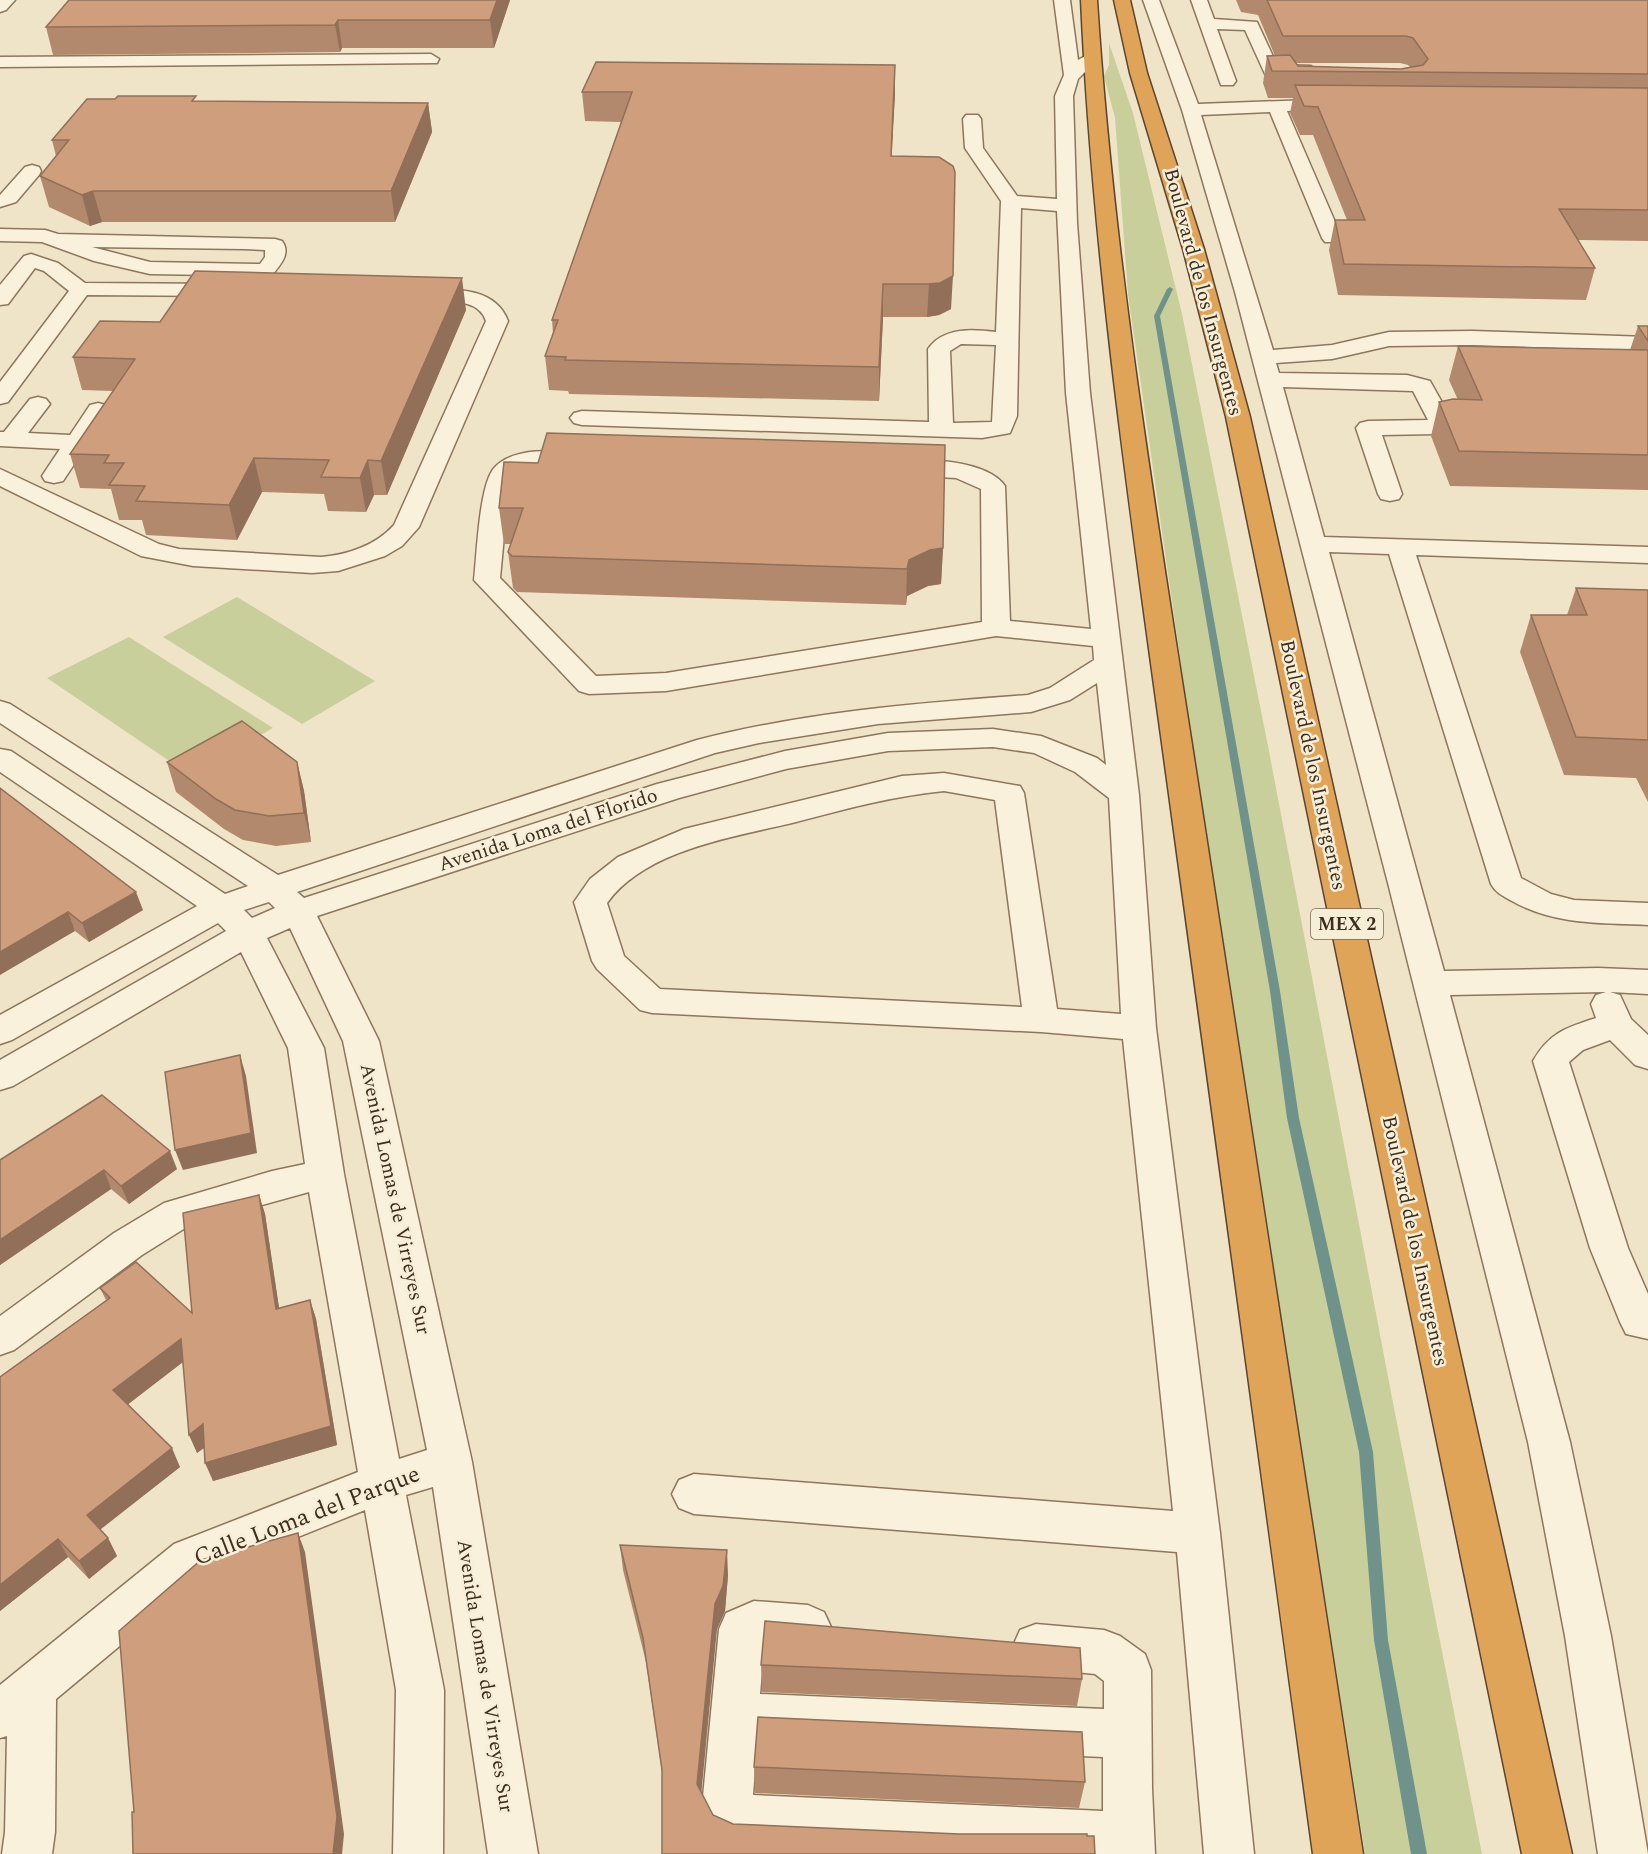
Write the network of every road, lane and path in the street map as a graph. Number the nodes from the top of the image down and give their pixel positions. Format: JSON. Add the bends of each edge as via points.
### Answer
{"nodes":[{"id":1,"x":7,"y":0,"type":"edge"},
{"id":2,"x":1062,"y":0,"type":"edge"},
{"id":3,"x":1089,"y":0,"type":"edge"},
{"id":4,"x":1122,"y":0,"type":"edge"},
{"id":5,"x":1151,"y":0,"type":"edge"},
{"id":6,"x":1199,"y":0,"type":"edge"},
{"id":7,"x":0,"y":7,"type":"edge"},
{"id":8,"x":1207,"y":24,"type":"junction"},
{"id":9,"x":47,"y":44,"type":"edge"},
{"id":10,"x":431,"y":59,"type":"dead end"},
{"id":11,"x":0,"y":62,"type":"edge"},
{"id":12,"x":33,"y":62,"type":"junction"},
{"id":13,"x":1081,"y":66,"type":"junction"},
{"id":14,"x":1271,"y":70,"type":"junction"},
{"id":15,"x":1342,"y":88,"type":"edge"},
{"id":16,"x":1356,"y":105,"type":"edge"},
{"id":17,"x":1277,"y":107,"type":"junction"},
{"id":18,"x":1191,"y":110,"type":"junction"},
{"id":19,"x":972,"y":118,"type":"dead end"},
{"id":20,"x":32,"y":171,"type":"dead end"},
{"id":21,"x":0,"y":201,"type":"edge"},
{"id":22,"x":1011,"y":201,"type":"junction"},
{"id":23,"x":1066,"y":206,"type":"junction"},
{"id":24,"x":0,"y":235,"type":"edge"},
{"id":25,"x":1332,"y":238,"type":"dead end"},
{"id":26,"x":55,"y":240,"type":"junction"},
{"id":27,"x":0,"y":246,"type":"edge"},
{"id":28,"x":31,"y":260,"type":"junction"},
{"id":29,"x":80,"y":289,"type":"junction"},
{"id":30,"x":277,"y":292,"type":"edge"},
{"id":31,"x":396,"y":295,"type":"edge"},
{"id":32,"x":0,"y":299,"type":"edge"},
{"id":33,"x":1007,"y":340,"type":"junction"},
{"id":34,"x":1648,"y":344,"type":"edge"},
{"id":35,"x":1267,"y":369,"type":"junction"},
{"id":36,"x":0,"y":397,"type":"edge"},
{"id":37,"x":38,"y":404,"type":"dead end"},
{"id":38,"x":98,"y":410,"type":"edge"},
{"id":39,"x":582,"y":418,"type":"dead end"},
{"id":40,"x":941,"y":429,"type":"junction"},
{"id":41,"x":6,"y":439,"type":"edge"},
{"id":42,"x":76,"y":442,"type":"junction"},
{"id":43,"x":605,"y":460,"type":"edge"},
{"id":44,"x":878,"y":468,"type":"edge"},
{"id":45,"x":0,"y":476,"type":"edge"},
{"id":46,"x":54,"y":476,"type":"dead end"},
{"id":47,"x":1390,"y":494,"type":"dead end"},
{"id":48,"x":1314,"y":544,"type":"junction"},
{"id":49,"x":1401,"y":547,"type":"junction"},
{"id":50,"x":1648,"y":555,"type":"edge"},
{"id":51,"x":996,"y":628,"type":"junction"},
{"id":52,"x":1109,"y":650,"type":"junction"},
{"id":53,"x":0,"y":710,"type":"edge"},
{"id":54,"x":0,"y":758,"type":"edge"},
{"id":55,"x":1124,"y":795,"type":"junction"},
{"id":56,"x":486,"y":819,"type":"junction"},
{"id":57,"x":507,"y":844,"type":"junction"},
{"id":58,"x":286,"y":899,"type":"junction"},
{"id":59,"x":1648,"y":914,"type":"edge"},
{"id":60,"x":234,"y":920,"type":"junction"},
{"id":61,"x":1598,"y":980,"type":"junction"},
{"id":62,"x":1648,"y":982,"type":"edge"},
{"id":63,"x":1430,"y":983,"type":"junction"},
{"id":64,"x":1041,"y":1020,"type":"junction"},
{"id":65,"x":1616,"y":1025,"type":"junction"},
{"id":66,"x":1139,"y":1028,"type":"junction"},
{"id":67,"x":0,"y":1031,"type":"edge"},
{"id":68,"x":1648,"y":1056,"type":"edge"},
{"id":69,"x":0,"y":1077,"type":"edge"},
{"id":70,"x":326,"y":1174,"type":"junction"},
{"id":71,"x":1645,"y":1330,"type":"edge"},
{"id":72,"x":0,"y":1338,"type":"edge"},
{"id":73,"x":451,"y":1462,"type":"junction"},
{"id":74,"x":382,"y":1483,"type":"junction"},
{"id":75,"x":694,"y":1494,"type":"dead end"},
{"id":76,"x":1198,"y":1533,"type":"junction"},
{"id":77,"x":847,"y":1630,"type":"edge"},
{"id":78,"x":999,"y":1643,"type":"edge"},
{"id":79,"x":16,"y":1702,"type":"edge"},
{"id":80,"x":735,"y":1716,"type":"junction"},
{"id":81,"x":1127,"y":1734,"type":"junction"},
{"id":82,"x":1129,"y":1845,"type":"edge"},
{"id":83,"x":27,"y":1854,"type":"edge"},
{"id":84,"x":418,"y":1854,"type":"edge"},
{"id":85,"x":513,"y":1854,"type":"edge"},
{"id":86,"x":1229,"y":1854,"type":"edge"},
{"id":87,"x":1338,"y":1854,"type":"edge"},
{"id":88,"x":1547,"y":1854,"type":"edge"},
{"id":89,"x":1623,"y":1854,"type":"edge"}],
"edges":[{"from":1,"to":7,"type":"street"},
{"from":2,"to":13,"type":"street"},
{"from":3,"to":13,"type":"highway"},
{"from":4,"to":88,"type":"highway","name":"Boulevard de los Insurgentes","number":"MEX 2","via":[[1138,68],[1202,273],[1238,417]]},
{"from":5,"to":18,"type":"street"},
{"from":6,"to":8,"type":"street"},
{"from":8,"to":14,"type":"street","via":[[1251,26]]},
{"from":8,"to":14,"type":"street","via":[[1225,75],[1247,69]]},
{"from":9,"to":12,"type":"street"},
{"from":10,"to":12,"type":"street"},
{"from":11,"to":12,"type":"street"},
{"from":13,"to":23,"type":"street","via":[[1065,85]]},
{"from":13,"to":87,"type":"highway","via":[[1095,84],[1118,316],[1159,618]]},
{"from":14,"to":15,"type":"street","via":[[1290,70]]},
{"from":16,"to":17,"type":"street"},
{"from":17,"to":18,"type":"street"},
{"from":17,"to":25,"type":"street"},
{"from":18,"to":35,"type":"street"},
{"from":19,"to":22,"type":"street","via":[[974,148]]},
{"from":20,"to":21,"type":"street","via":[[9,198]]},
{"from":22,"to":23,"type":"street"},
{"from":22,"to":33,"type":"street"},
{"from":23,"to":52,"type":"street","via":[[1078,393]]},
{"from":24,"to":26,"type":"street"},
{"from":26,"to":26,"type":"street","via":[[101,257],[150,268],[266,270],[275,257],[275,245]]},
{"from":27,"to":28,"type":"street"},
{"from":28,"to":29,"type":"street","via":[[51,267]]},
{"from":28,"to":32,"type":"street"},
{"from":29,"to":30,"type":"street"},
{"from":29,"to":36,"type":"street"},
{"from":31,"to":45,"type":"street","via":[[470,298],[491,307],[497,321],[406,527],[389,543],[351,560],[317,565],[186,558],[150,550]]},
{"from":33,"to":40,"type":"street","via":[[1002,428]]},
{"from":33,"to":40,"type":"street","via":[[960,337],[946,341],[939,349]]},
{"from":34,"to":35,"type":"street","via":[[1389,339]]},
{"from":35,"to":47,"type":"street","via":[[1355,405]]},
{"from":35,"to":48,"type":"street"},
{"from":37,"to":41,"type":"street"},
{"from":38,"to":42,"type":"street"},
{"from":39,"to":40,"type":"street"},
{"from":41,"to":42,"type":"street"},
{"from":42,"to":46,"type":"street"},
{"from":43,"to":51,"type":"street","via":[[533,458],[504,472],[495,494],[487,580],[589,685],[666,682]]},
{"from":44,"to":51,"type":"street","via":[[961,470],[976,474],[993,486]]},
{"from":48,"to":49,"type":"street"},
{"from":48,"to":63,"type":"street"},
{"from":49,"to":50,"type":"street"},
{"from":49,"to":59,"type":"street","via":[[1508,884],[1541,903],[1574,911]]},
{"from":51,"to":52,"type":"street"},
{"from":52,"to":55,"type":"street"},
{"from":52,"to":56,"type":"street","name":"Avenida Loma del Florido","via":[[1060,694],[1031,703],[878,715],[759,734],[707,747]]},
{"from":53,"to":58,"type":"street"},
{"from":54,"to":60,"type":"street"},
{"from":55,"to":57,"type":"street","name":"Avenida Loma del Florido","via":[[1086,765],[1041,745],[993,738],[888,742],[785,760],[668,791]]},
{"from":55,"to":66,"type":"street"},
{"from":56,"to":57,"type":"street"},
{"from":56,"to":58,"type":"street","name":"Avenida Loma del Florido"},
{"from":57,"to":58,"type":"street","name":"Avenida Loma del Florido"},
{"from":58,"to":60,"type":"street","name":"Avenida Loma del Florido"},
{"from":58,"to":73,"type":"street","name":"Avenida Lomas de Virreyes Sur","via":[[361,1041]]},
{"from":60,"to":67,"type":"street","name":"Avenida Loma del Florido"},
{"from":60,"to":69,"type":"street","name":"Avenida Loma del Florido"},
{"from":60,"to":70,"type":"street","via":[[306,1048]]},
{"from":61,"to":62,"type":"street"},
{"from":61,"to":63,"type":"street"},
{"from":61,"to":65,"type":"street"},
{"from":63,"to":89,"type":"street","via":[[1550,1442],[1588,1636]]},
{"from":64,"to":64,"type":"street","via":[[652,1001],[609,962],[590,902],[601,887],[629,864],[684,839],[902,786],[944,782],[1009,793]]},
{"from":64,"to":66,"type":"street"},
{"from":65,"to":68,"type":"street"},
{"from":65,"to":71,"type":"street","via":[[1572,1040],[1557,1049],[1551,1061],[1609,1248]]},
{"from":66,"to":76,"type":"street"},
{"from":70,"to":72,"type":"street","via":[[178,1214],[128,1244]]},
{"from":70,"to":74,"type":"street"},
{"from":73,"to":74,"type":"street","name":"Calle Loma del Parque"},
{"from":73,"to":85,"type":"street","name":"Avenida Lomas de Virreyes Sur"},
{"from":74,"to":79,"type":"street","name":"Calle Loma del Parque","via":[[190,1559]]},
{"from":74,"to":84,"type":"street","via":[[420,1690]]},
{"from":75,"to":76,"type":"street"},
{"from":76,"to":86,"type":"street"},
{"from":77,"to":80,"type":"street","via":[[754,1623],[742,1629]]},
{"from":78,"to":81,"type":"street","via":[[1104,1652],[1128,1670]]},
{"from":79,"to":83,"type":"street","via":[[30,1832]]},
{"from":80,"to":81,"type":"street"},
{"from":80,"to":82,"type":"street","via":[[727,1806],[735,1819]]},
{"from":81,"to":82,"type":"street"}]}
